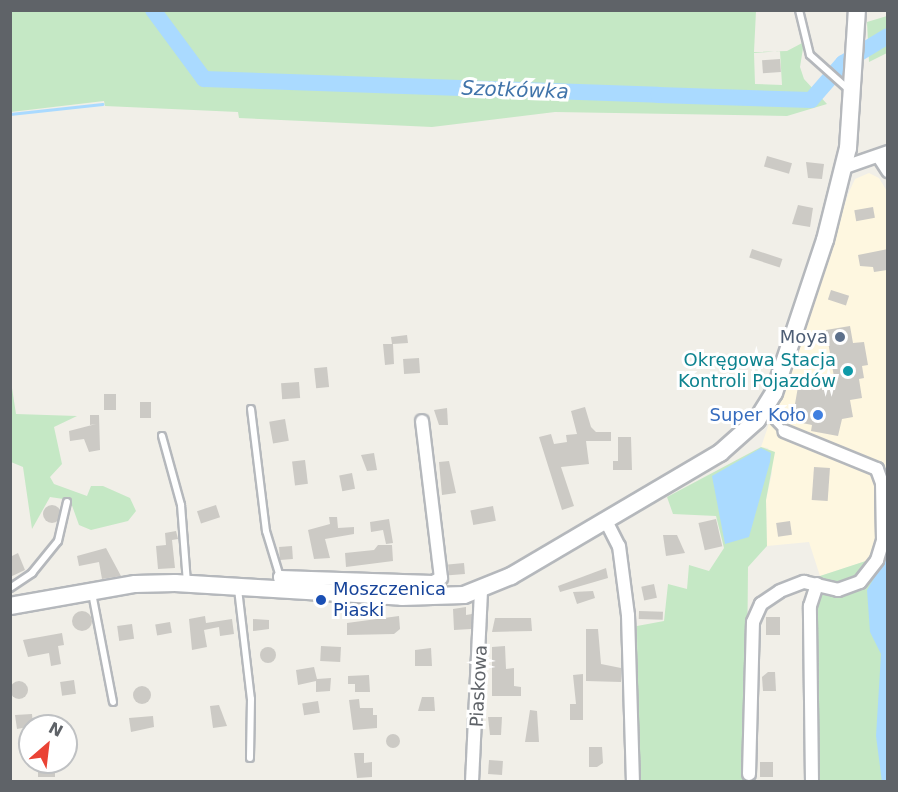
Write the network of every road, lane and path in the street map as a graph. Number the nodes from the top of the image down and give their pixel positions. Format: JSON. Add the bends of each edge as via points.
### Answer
{"nodes":[{"id":1,"x":798,"y":10,"type":"edge"},
{"id":2,"x":857,"y":10,"type":"edge"},
{"id":3,"x":845,"y":87,"type":"junction"},
{"id":4,"x":883,"y":155,"type":"edge"},
{"id":5,"x":845,"y":167,"type":"junction"},
{"id":6,"x":888,"y":171,"type":"edge"},
{"id":7,"x":251,"y":409,"type":"dead end"},
{"id":8,"x":764,"y":410,"type":"junction"},
{"id":9,"x":422,"y":421,"type":"dead end"},
{"id":10,"x":784,"y":431,"type":"joint"},
{"id":11,"x":162,"y":436,"type":"dead end"},
{"id":12,"x":67,"y":502,"type":"dead end"},
{"id":13,"x":606,"y":521,"type":"junction"},
{"id":14,"x":188,"y":583,"type":"junction"},
{"id":15,"x":281,"y":583,"type":"junction"},
{"id":16,"x":817,"y":584,"type":"junction"},
{"id":17,"x":237,"y":586,"type":"junction"},
{"id":18,"x":10,"y":588,"type":"edge"},
{"id":19,"x":481,"y":590,"type":"junction"},
{"id":20,"x":92,"y":592,"type":"junction"},
{"id":21,"x":10,"y":606,"type":"edge"},
{"id":22,"x":112,"y":702,"type":"dead end"},
{"id":23,"x":250,"y":758,"type":"dead end"},
{"id":24,"x":749,"y":775,"type":"dead end"},
{"id":25,"x":472,"y":782,"type":"edge"},
{"id":26,"x":633,"y":782,"type":"edge"},
{"id":27,"x":812,"y":782,"type":"edge"}],
"edges":[{"from":1,"to":3,"type":"lane","via":[[810,54],[819,67]]},
{"from":2,"to":3,"type":"street","via":[[853,73]]},
{"from":3,"to":5,"type":"street"},
{"from":4,"to":5,"type":"street"},
{"from":4,"to":6,"type":"street"},
{"from":5,"to":8,"type":"street","via":[[786,362]]},
{"from":7,"to":15,"type":"lane","via":[[267,531]]},
{"from":8,"to":10,"type":"lane"},
{"from":8,"to":13,"type":"street","via":[[720,453]]},
{"from":9,"to":15,"type":"street","via":[[441,578],[433,582]]},
{"from":10,"to":16,"type":"street","via":[[871,464],[881,477],[882,540],[871,571],[844,588]]},
{"from":11,"to":14,"type":"lane","via":[[181,505]]},
{"from":12,"to":18,"type":"lane","via":[[58,541],[30,574]]},
{"from":13,"to":19,"type":"street"},
{"from":13,"to":26,"type":"street","via":[[619,546],[628,615]]},
{"from":14,"to":17,"type":"street"},
{"from":14,"to":20,"type":"street","via":[[135,584]]},
{"from":15,"to":17,"type":"street"},
{"from":15,"to":19,"type":"street","via":[[440,598]]},
{"from":16,"to":24,"type":"street","via":[[804,582],[780,592],[761,604],[753,622]]},
{"from":16,"to":27,"type":"street","via":[[810,617]]},
{"from":17,"to":23,"type":"lane","via":[[251,699]]},
{"from":19,"to":25,"type":"street","name":"Piaskowa"},
{"from":20,"to":21,"type":"street"},
{"from":20,"to":22,"type":"lane"}]}
